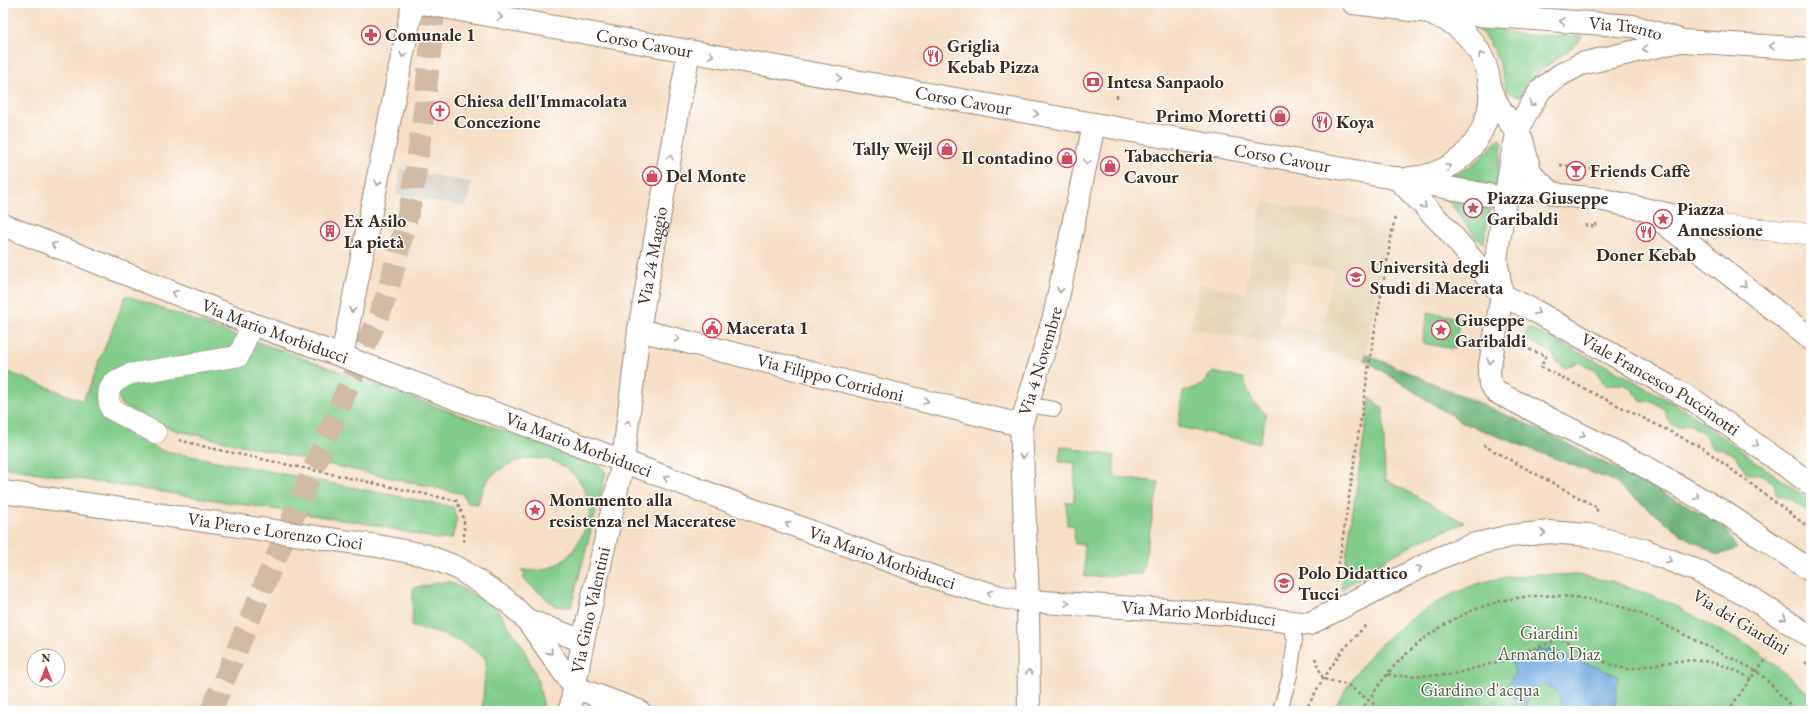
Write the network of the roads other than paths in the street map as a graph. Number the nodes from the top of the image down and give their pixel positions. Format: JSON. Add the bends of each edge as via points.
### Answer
{"nodes":[{"id":1,"x":413,"y":3,"type":"edge"},
{"id":2,"x":421,"y":3,"type":"edge"},
{"id":3,"x":1353,"y":3,"type":"edge"},
{"id":4,"x":1420,"y":12,"type":"junction"},
{"id":5,"x":1683,"y":41,"type":"junction"},
{"id":6,"x":1811,"y":49,"type":"edge"},
{"id":7,"x":690,"y":51,"type":"junction"},
{"id":8,"x":1491,"y":92,"type":"junction"},
{"id":9,"x":1094,"y":124,"type":"junction"},
{"id":10,"x":1518,"y":132,"type":"junction"},
{"id":11,"x":1397,"y":178,"type":"junction"},
{"id":12,"x":1554,"y":194,"type":"junction"},
{"id":13,"x":1505,"y":198,"type":"junction"},
{"id":14,"x":1644,"y":208,"type":"junction"},
{"id":15,"x":3,"y":225,"type":"edge"},
{"id":16,"x":1716,"y":225,"type":"joint"},
{"id":17,"x":1811,"y":234,"type":"edge"},
{"id":18,"x":1502,"y":295,"type":"junction"},
{"id":19,"x":252,"y":324,"type":"junction"},
{"id":20,"x":639,"y":330,"type":"junction"},
{"id":21,"x":1811,"y":339,"type":"edge"},
{"id":22,"x":342,"y":356,"type":"junction"},
{"id":23,"x":1029,"y":405,"type":"junction"},
{"id":24,"x":1054,"y":410,"type":"dead end"},
{"id":25,"x":1021,"y":425,"type":"junction"},
{"id":26,"x":156,"y":433,"type":"road end"},
{"id":27,"x":623,"y":462,"type":"junction"},
{"id":28,"x":1811,"y":484,"type":"edge"},
{"id":29,"x":3,"y":492,"type":"edge"},
{"id":30,"x":1811,"y":571,"type":"edge"},
{"id":31,"x":1028,"y":602,"type":"junction"},
{"id":32,"x":527,"y":620,"type":"junction"},
{"id":33,"x":1287,"y":621,"type":"junction"},
{"id":34,"x":1310,"y":624,"type":"joint"},
{"id":35,"x":1811,"y":637,"type":"edge"},
{"id":36,"x":583,"y":641,"type":"junction"},
{"id":37,"x":574,"y":687,"type":"junction"},
{"id":38,"x":570,"y":711,"type":"edge"},
{"id":39,"x":639,"y":711,"type":"edge"},
{"id":40,"x":1029,"y":711,"type":"edge"},
{"id":41,"x":1280,"y":711,"type":"edge"}],
"edges":[{"from":1,"to":22,"type":"street","one_way":true},
{"from":2,"to":7,"type":"street","name":"Corso Cavour","one_way":true},
{"from":3,"to":4,"type":"street","name":"Via Trento"},
{"from":5,"to":4,"type":"street","name":"Via Trento","one_way":true,"via":[[1633,26]]},
{"from":8,"to":4,"type":"street","one_way":true,"via":[[1484,61],[1469,38],[1443,18]]},
{"from":6,"to":5,"type":"street","one_way":true},
{"from":5,"to":10,"type":"street","one_way":true,"via":[[1581,64],[1560,75],[1541,89]]},
{"from":7,"to":9,"type":"street","name":"Corso Cavour","one_way":true},
{"from":20,"to":7,"type":"street","name":"Via 24 Maggio","one_way":true},
{"from":8,"to":10,"type":"street","via":[[1500,110]]},
{"from":11,"to":8,"type":"street","one_way":true,"via":[[1432,174],[1454,164],[1468,152],[1484,127]]},
{"from":9,"to":11,"type":"street","name":"Corso Cavour"},
{"from":9,"to":23,"type":"street","name":"Via 4 Novembre","one_way":true,"via":[[1054,317]]},
{"from":10,"to":12,"type":"street","via":[[1530,171]]},
{"from":10,"to":13,"type":"street"},
{"from":11,"to":13,"type":"street","name":"Corso Cavour"},
{"from":11,"to":18,"type":"street","one_way":true,"via":[[1446,228]]},
{"from":12,"to":13,"type":"street","via":[[1533,201],[1519,202]]},
{"from":12,"to":14,"type":"street"},
{"from":13,"to":18,"type":"street","via":[[1496,259]]},
{"from":14,"to":16,"type":"street"},
{"from":14,"to":21,"type":"street","one_way":true},
{"from":19,"to":15,"type":"street","name":"Via Mario Morbiducci","one_way":true},
{"from":16,"to":17,"type":"street"},
{"from":18,"to":28,"type":"street","name":"Viale Francesco Puccinotti","one_way":true,"via":[[1695,401]]},
{"from":18,"to":30,"type":"street","one_way":true,"via":[[1489,371],[1490,384],[1496,392],[1644,466],[1727,514]]},
{"from":19,"to":22,"type":"street","name":"Via Mario Morbiducci"},
{"from":19,"to":26,"type":"street","via":[[239,356],[130,374],[119,379],[110,388],[107,397],[111,409]]},
{"from":20,"to":25,"type":"street","name":"Via Filippo Corridoni","one_way":true},
{"from":27,"to":20,"type":"street","name":"Via 24 Maggio","one_way":true},
{"from":22,"to":27,"type":"street","name":"Via Mario Morbiducci"},
{"from":23,"to":24,"type":"lane"},
{"from":23,"to":25,"type":"street","name":"Via 4 Novembre"},
{"from":25,"to":31,"type":"street","name":"Via 4 Novembre","one_way":true},
{"from":31,"to":27,"type":"street","name":"Via Mario Morbiducci","one_way":true,"via":[[935,577]]},
{"from":27,"to":36,"type":"street","name":"Via Gino Valentini"},
{"from":29,"to":32,"type":"street","name":"Via Piero e Lorenzo Cioci","via":[[425,555],[458,568],[505,599]]},
{"from":31,"to":33,"type":"street","name":"Via Mario Morbiducci","one_way":true,"via":[[1229,614]]},
{"from":40,"to":31,"type":"street","name":"Via 4 Novembre","one_way":true},
{"from":32,"to":36,"type":"street","name":"Via Piero e Lorenzo Cioci"},
{"from":32,"to":37,"type":"street","name":"Via Piero e Lorenzo Cioci","one_way":true},
{"from":33,"to":34,"type":"street","name":"Via Mario Morbiducci"},
{"from":33,"to":41,"type":"lane","via":[[1295,639],[1290,675]]},
{"from":34,"to":35,"type":"street","name":"Via dei Giardini","one_way":true,"via":[[1437,559],[1472,545],[1511,536],[1549,532],[1588,535],[1644,550],[1696,570],[1750,596]]},
{"from":36,"to":37,"type":"street","name":"Via Gino Valentini"},
{"from":37,"to":38,"type":"street","name":"Via Gino Valentini"},
{"from":37,"to":39,"type":"street","name":"Via Gino Valentini"}]}
